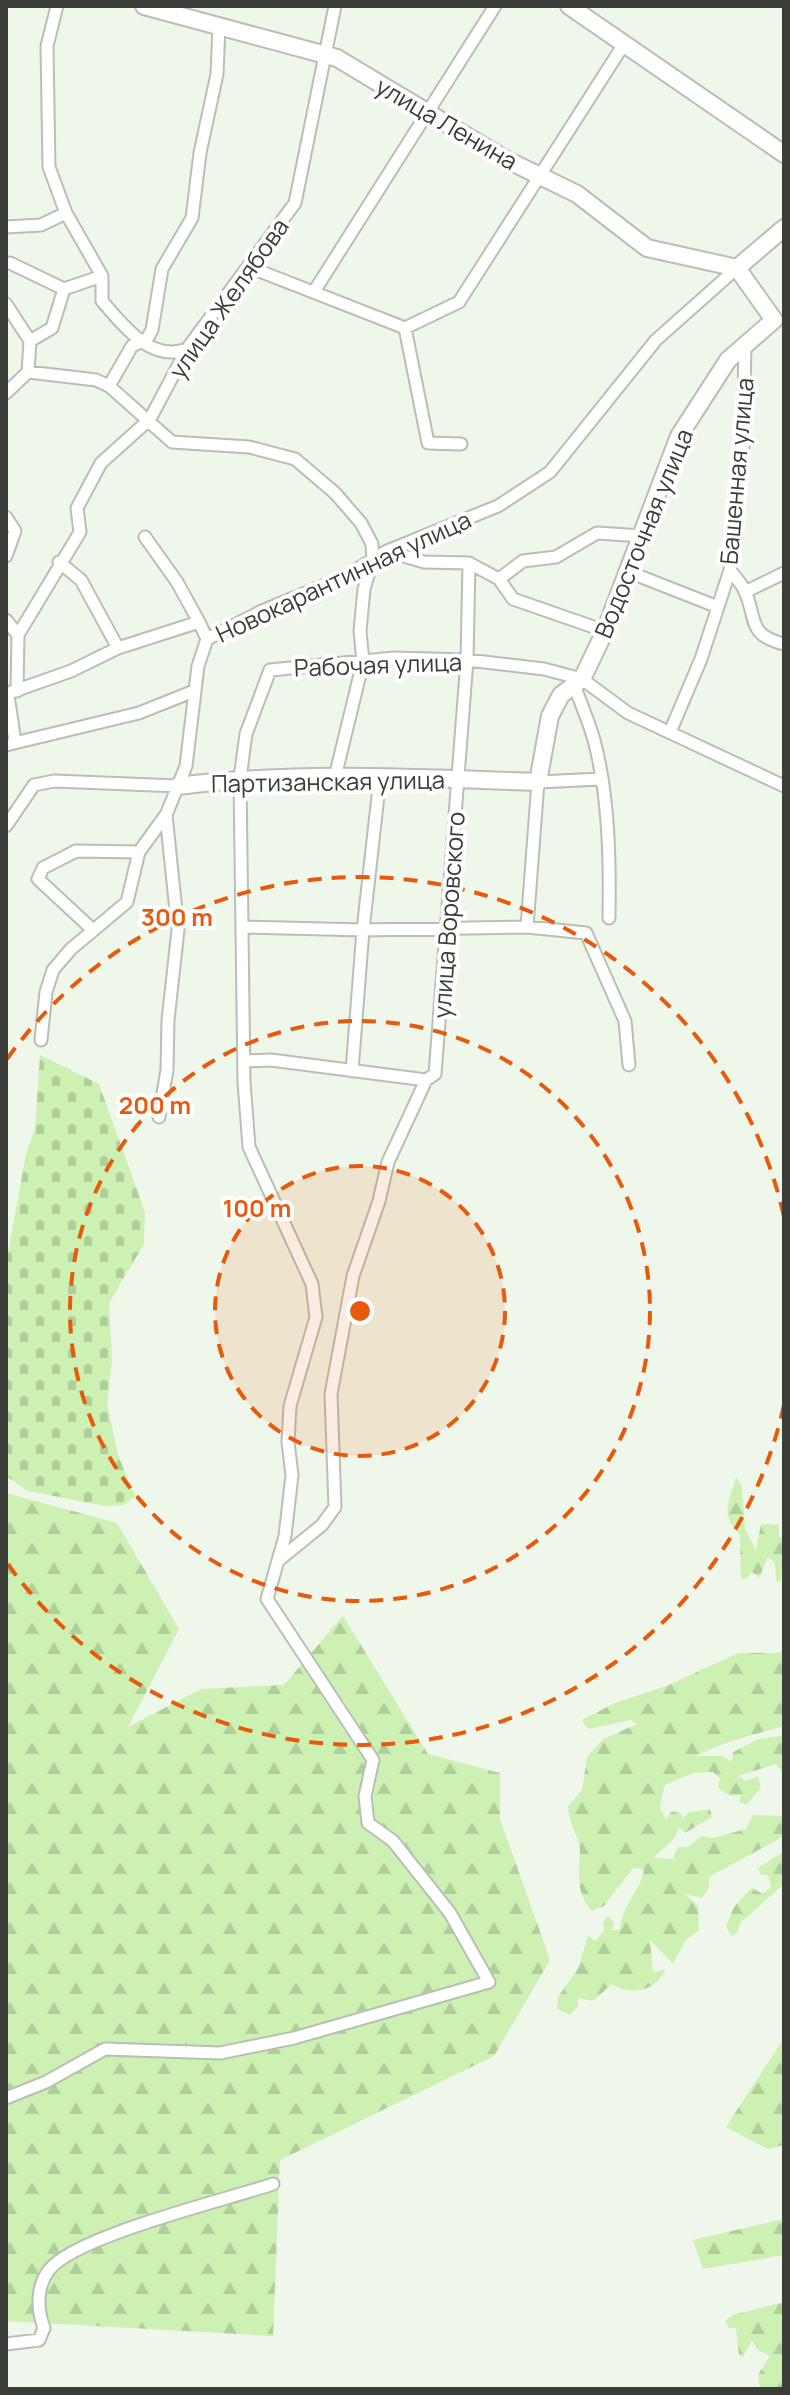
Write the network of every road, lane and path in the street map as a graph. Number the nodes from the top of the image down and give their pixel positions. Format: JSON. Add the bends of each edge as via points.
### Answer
{"nodes":[{"id":1,"x":57,"y":6,"type":"edge"},
{"id":2,"x":335,"y":6,"type":"edge"},
{"id":3,"x":495,"y":6,"type":"edge"},
{"id":4,"x":569,"y":6,"type":"edge"},
{"id":5,"x":149,"y":7,"type":"edge"},
{"id":6,"x":219,"y":26,"type":"junction"},
{"id":7,"x":624,"y":44,"type":"junction"},
{"id":8,"x":324,"y":53,"type":"junction"},
{"id":9,"x":426,"y":114,"type":"junction"},
{"id":10,"x":784,"y":154,"type":"edge"},
{"id":11,"x":538,"y":175,"type":"junction"},
{"id":12,"x":66,"y":213,"type":"junction"},
{"id":13,"x":6,"y":227,"type":"edge"},
{"id":14,"x":784,"y":228,"type":"edge"},
{"id":15,"x":10,"y":263,"type":"dead end"},
{"id":16,"x":249,"y":267,"type":"junction"},
{"id":17,"x":737,"y":268,"type":"junction"},
{"id":18,"x":102,"y":276,"type":"junction"},
{"id":19,"x":64,"y":289,"type":"junction"},
{"id":20,"x":315,"y":290,"type":"junction"},
{"id":21,"x":6,"y":304,"type":"edge"},
{"id":22,"x":779,"y":323,"type":"edge"},
{"id":23,"x":405,"y":328,"type":"junction"},
{"id":24,"x":140,"y":340,"type":"junction"},
{"id":25,"x":30,"y":341,"type":"junction"},
{"id":26,"x":745,"y":344,"type":"junction"},
{"id":27,"x":187,"y":349,"type":"junction"},
{"id":28,"x":28,"y":372,"type":"junction"},
{"id":29,"x":109,"y":386,"type":"junction"},
{"id":30,"x":6,"y":393,"type":"edge"},
{"id":31,"x":150,"y":419,"type":"junction"},
{"id":32,"x":461,"y":444,"type":"dead end"},
{"id":33,"x":6,"y":517,"type":"edge"},
{"id":34,"x":642,"y":536,"type":"junction"},
{"id":35,"x":145,"y":537,"type":"dead end"},
{"id":36,"x":387,"y":551,"type":"junction"},
{"id":37,"x":6,"y":556,"type":"edge"},
{"id":38,"x":373,"y":559,"type":"junction"},
{"id":39,"x":59,"y":562,"type":"junction"},
{"id":40,"x":469,"y":563,"type":"junction"},
{"id":41,"x":730,"y":570,"type":"junction"},
{"id":42,"x":629,"y":572,"type":"junction"},
{"id":43,"x":784,"y":573,"type":"edge"},
{"id":44,"x":499,"y":579,"type":"junction"},
{"id":45,"x":745,"y":592,"type":"junction"},
{"id":46,"x":718,"y":607,"type":"junction"},
{"id":47,"x":6,"y":620,"type":"edge"},
{"id":48,"x":199,"y":622,"type":"junction"},
{"id":49,"x":605,"y":631,"type":"junction"},
{"id":50,"x":18,"y":635,"type":"junction"},
{"id":51,"x":207,"y":639,"type":"junction"},
{"id":52,"x":784,"y":644,"type":"edge"},
{"id":53,"x":118,"y":648,"type":"junction"},
{"id":54,"x":467,"y":660,"type":"junction"},
{"id":55,"x":363,"y":662,"type":"junction"},
{"id":56,"x":578,"y":682,"type":"junction"},
{"id":57,"x":194,"y":691,"type":"junction"},
{"id":58,"x":10,"y":694,"type":"edge"},
{"id":59,"x":670,"y":732,"type":"junction"},
{"id":60,"x":11,"y":744,"type":"edge"},
{"id":61,"x":335,"y":777,"type":"junction"},
{"id":62,"x":240,"y":778,"type":"junction"},
{"id":63,"x":380,"y":778,"type":"junction"},
{"id":64,"x":457,"y":779,"type":"junction"},
{"id":65,"x":601,"y":779,"type":"junction"},
{"id":66,"x":538,"y":782,"type":"junction"},
{"id":67,"x":178,"y":786,"type":"junction"},
{"id":68,"x":784,"y":786,"type":"edge"},
{"id":69,"x":166,"y":815,"type":"junction"},
{"id":70,"x":6,"y":826,"type":"edge"},
{"id":71,"x":139,"y":852,"type":"junction"},
{"id":72,"x":609,"y":918,"type":"dead end"},
{"id":73,"x":244,"y":927,"type":"junction"},
{"id":74,"x":527,"y":927,"type":"junction"},
{"id":75,"x":93,"y":930,"type":"junction"},
{"id":76,"x":363,"y":930,"type":"junction"},
{"id":77,"x":447,"y":930,"type":"junction"},
{"id":78,"x":41,"y":1040,"type":"dead end"},
{"id":79,"x":245,"y":1061,"type":"junction"},
{"id":80,"x":629,"y":1065,"type":"dead end"},
{"id":81,"x":352,"y":1071,"type":"junction"},
{"id":82,"x":430,"y":1077,"type":"junction"},
{"id":83,"x":159,"y":1117,"type":"dead end"},
{"id":84,"x":279,"y":1560,"type":"junction"},
{"id":85,"x":6,"y":2098,"type":"edge"},
{"id":86,"x":273,"y":2184,"type":"dead end"},
{"id":87,"x":6,"y":2344,"type":"edge"}],
"edges":[{"from":1,"to":12,"type":"street","via":[[47,46],[49,167]]},
{"from":2,"to":8,"type":"street","name":"улица Желябова"},
{"from":3,"to":9,"type":"street"},
{"from":4,"to":7,"type":"main road"},
{"from":5,"to":6,"type":"main road","name":"улица Ленина"},
{"from":6,"to":8,"type":"main road","name":"улица Ленина"},
{"from":6,"to":24,"type":"street","via":[[217,74],[192,218],[162,269],[155,321],[147,339]]},
{"from":7,"to":10,"type":"main road"},
{"from":7,"to":11,"type":"street"},
{"from":8,"to":9,"type":"main road","name":"улица Ленина"},
{"from":8,"to":16,"type":"street","name":"улица Желябова","via":[[295,203]]},
{"from":9,"to":11,"type":"main road","name":"улица Ленина"},
{"from":9,"to":20,"type":"street"},
{"from":11,"to":17,"type":"main road","name":"улица Ленина","via":[[577,194],[647,248]]},
{"from":11,"to":23,"type":"street","via":[[459,302]]},
{"from":12,"to":13,"type":"street","via":[[41,225]]},
{"from":12,"to":18,"type":"street"},
{"from":14,"to":17,"type":"main road"},
{"from":15,"to":19,"type":"street"},
{"from":16,"to":20,"type":"street"},
{"from":16,"to":27,"type":"street","name":"улица Желябова"},
{"from":17,"to":22,"type":"main road"},
{"from":17,"to":36,"type":"street","name":"Новокарантинная улица","via":[[656,340],[550,472],[498,506]]},
{"from":18,"to":19,"type":"street"},
{"from":18,"to":24,"type":"street","via":[[102,301]]},
{"from":19,"to":25,"type":"street","via":[[52,328]]},
{"from":20,"to":23,"type":"street"},
{"from":21,"to":25,"type":"street"},
{"from":22,"to":26,"type":"main road","name":"Водосточная улица"},
{"from":23,"to":32,"type":"street","via":[[428,443]]},
{"from":24,"to":27,"type":"street","via":[[175,354]]},
{"from":24,"to":29,"type":"street"},
{"from":25,"to":28,"type":"street"},
{"from":26,"to":34,"type":"main road","name":"Водосточная улица","via":[[700,398],[679,436]]},
{"from":26,"to":41,"type":"street","name":"Башенная улица","via":[[743,447]]},
{"from":27,"to":31,"type":"street","name":"улица Желябова"},
{"from":28,"to":29,"type":"street"},
{"from":28,"to":30,"type":"street"},
{"from":29,"to":31,"type":"street"},
{"from":31,"to":38,"type":"street","via":[[172,442],[249,447],[295,459],[361,523]]},
{"from":31,"to":39,"type":"street","name":"улица Желябова","via":[[101,463],[77,508],[80,532]]},
{"from":33,"to":37,"type":"street","via":[[15,531]]},
{"from":34,"to":42,"type":"main road","name":"Водосточная улица"},
{"from":34,"to":44,"type":"street","via":[[597,533],[556,557],[523,561]]},
{"from":35,"to":48,"type":"street"},
{"from":36,"to":38,"type":"street","name":"Новокарантинная улица"},
{"from":36,"to":40,"type":"street","via":[[424,562]]},
{"from":38,"to":51,"type":"street","name":"Новокарантинная улица"},
{"from":38,"to":55,"type":"street","via":[[364,589]]},
{"from":39,"to":50,"type":"street","name":"улица Желябова"},
{"from":39,"to":53,"type":"street","via":[[81,580]]},
{"from":40,"to":44,"type":"street"},
{"from":40,"to":54,"type":"street","name":"улица Воровского"},
{"from":41,"to":45,"type":"street"},
{"from":41,"to":46,"type":"street","name":"Башенная улица"},
{"from":42,"to":46,"type":"street"},
{"from":42,"to":49,"type":"main road","name":"Водосточная улица"},
{"from":43,"to":45,"type":"street"},
{"from":44,"to":49,"type":"street","via":[[513,599]]},
{"from":45,"to":52,"type":"street","via":[[760,634]]},
{"from":46,"to":59,"type":"street","name":"Башенная улица"},
{"from":47,"to":50,"type":"street"},
{"from":48,"to":51,"type":"street","name":"Новокарантинная улица"},
{"from":48,"to":53,"type":"street","name":"Новокарантинная улица"},
{"from":49,"to":56,"type":"main road","name":"Водосточная улица"},
{"from":50,"to":58,"type":"street","name":"улица Желябова"},
{"from":51,"to":57,"type":"street"},
{"from":53,"to":58,"type":"street","name":"Новокарантинная улица"},
{"from":54,"to":55,"type":"street","name":"Рабочая улица"},
{"from":54,"to":56,"type":"street","name":"Рабочая улица","via":[[544,669]]},
{"from":54,"to":64,"type":"street","name":"улица Воровского"},
{"from":55,"to":61,"type":"street"},
{"from":55,"to":62,"type":"street","name":"Рабочая улица","via":[[270,670],[246,734]]},
{"from":56,"to":59,"type":"street"},
{"from":56,"to":65,"type":"street"},
{"from":56,"to":66,"type":"main road","name":"Водосточная улица","via":[[561,695],[550,716]]},
{"from":57,"to":60,"type":"street","via":[[126,717]]},
{"from":57,"to":67,"type":"street","via":[[186,766]]},
{"from":58,"to":60,"type":"street"},
{"from":59,"to":68,"type":"street"},
{"from":61,"to":62,"type":"main road","name":"Партизанская улица"},
{"from":61,"to":63,"type":"main road","name":"Партизанская улица"},
{"from":62,"to":67,"type":"main road","name":"Партизанская улица"},
{"from":62,"to":73,"type":"street"},
{"from":63,"to":64,"type":"main road","name":"Партизанская улица"},
{"from":63,"to":76,"type":"street"},
{"from":64,"to":66,"type":"main road","name":"Партизанская улица"},
{"from":64,"to":77,"type":"street","name":"улица Воровского"},
{"from":65,"to":66,"type":"street","name":"Партизанская улица"},
{"from":65,"to":72,"type":"street"},
{"from":66,"to":74,"type":"street"},
{"from":67,"to":69,"type":"street"},
{"from":67,"to":70,"type":"street","name":"Партизанская улица","via":[[54,781],[34,785]]},
{"from":69,"to":71,"type":"street"},
{"from":69,"to":83,"type":"street","via":[[178,930]]},
{"from":71,"to":75,"type":"street","via":[[127,902]]},
{"from":71,"to":75,"type":"street","via":[[76,851],[43,868],[38,879]]},
{"from":73,"to":76,"type":"street"},
{"from":73,"to":79,"type":"street"},
{"from":74,"to":77,"type":"street"},
{"from":74,"to":80,"type":"street","via":[[586,933],[625,1021]]},
{"from":75,"to":78,"type":"street","via":[[53,970]]},
{"from":76,"to":77,"type":"street"},
{"from":76,"to":81,"type":"street"},
{"from":77,"to":82,"type":"street","name":"улица Воровского"},
{"from":79,"to":81,"type":"street"},
{"from":79,"to":84,"type":"street","via":[[249,1147],[312,1284],[316,1317],[290,1406],[292,1475]]},
{"from":81,"to":82,"type":"street"},
{"from":82,"to":84,"type":"street","via":[[388,1162],[353,1276],[331,1394],[335,1507],[322,1525]]},
{"from":84,"to":85,"type":"street","via":[[267,1599],[373,1760],[365,1796],[368,1823],[393,1841],[450,1913],[489,1982],[294,2038],[220,2053],[105,2049]]},
{"from":86,"to":87,"type":"street","via":[[69,2254],[50,2269],[40,2287],[38,2314],[44,2328],[39,2340]]}]}
